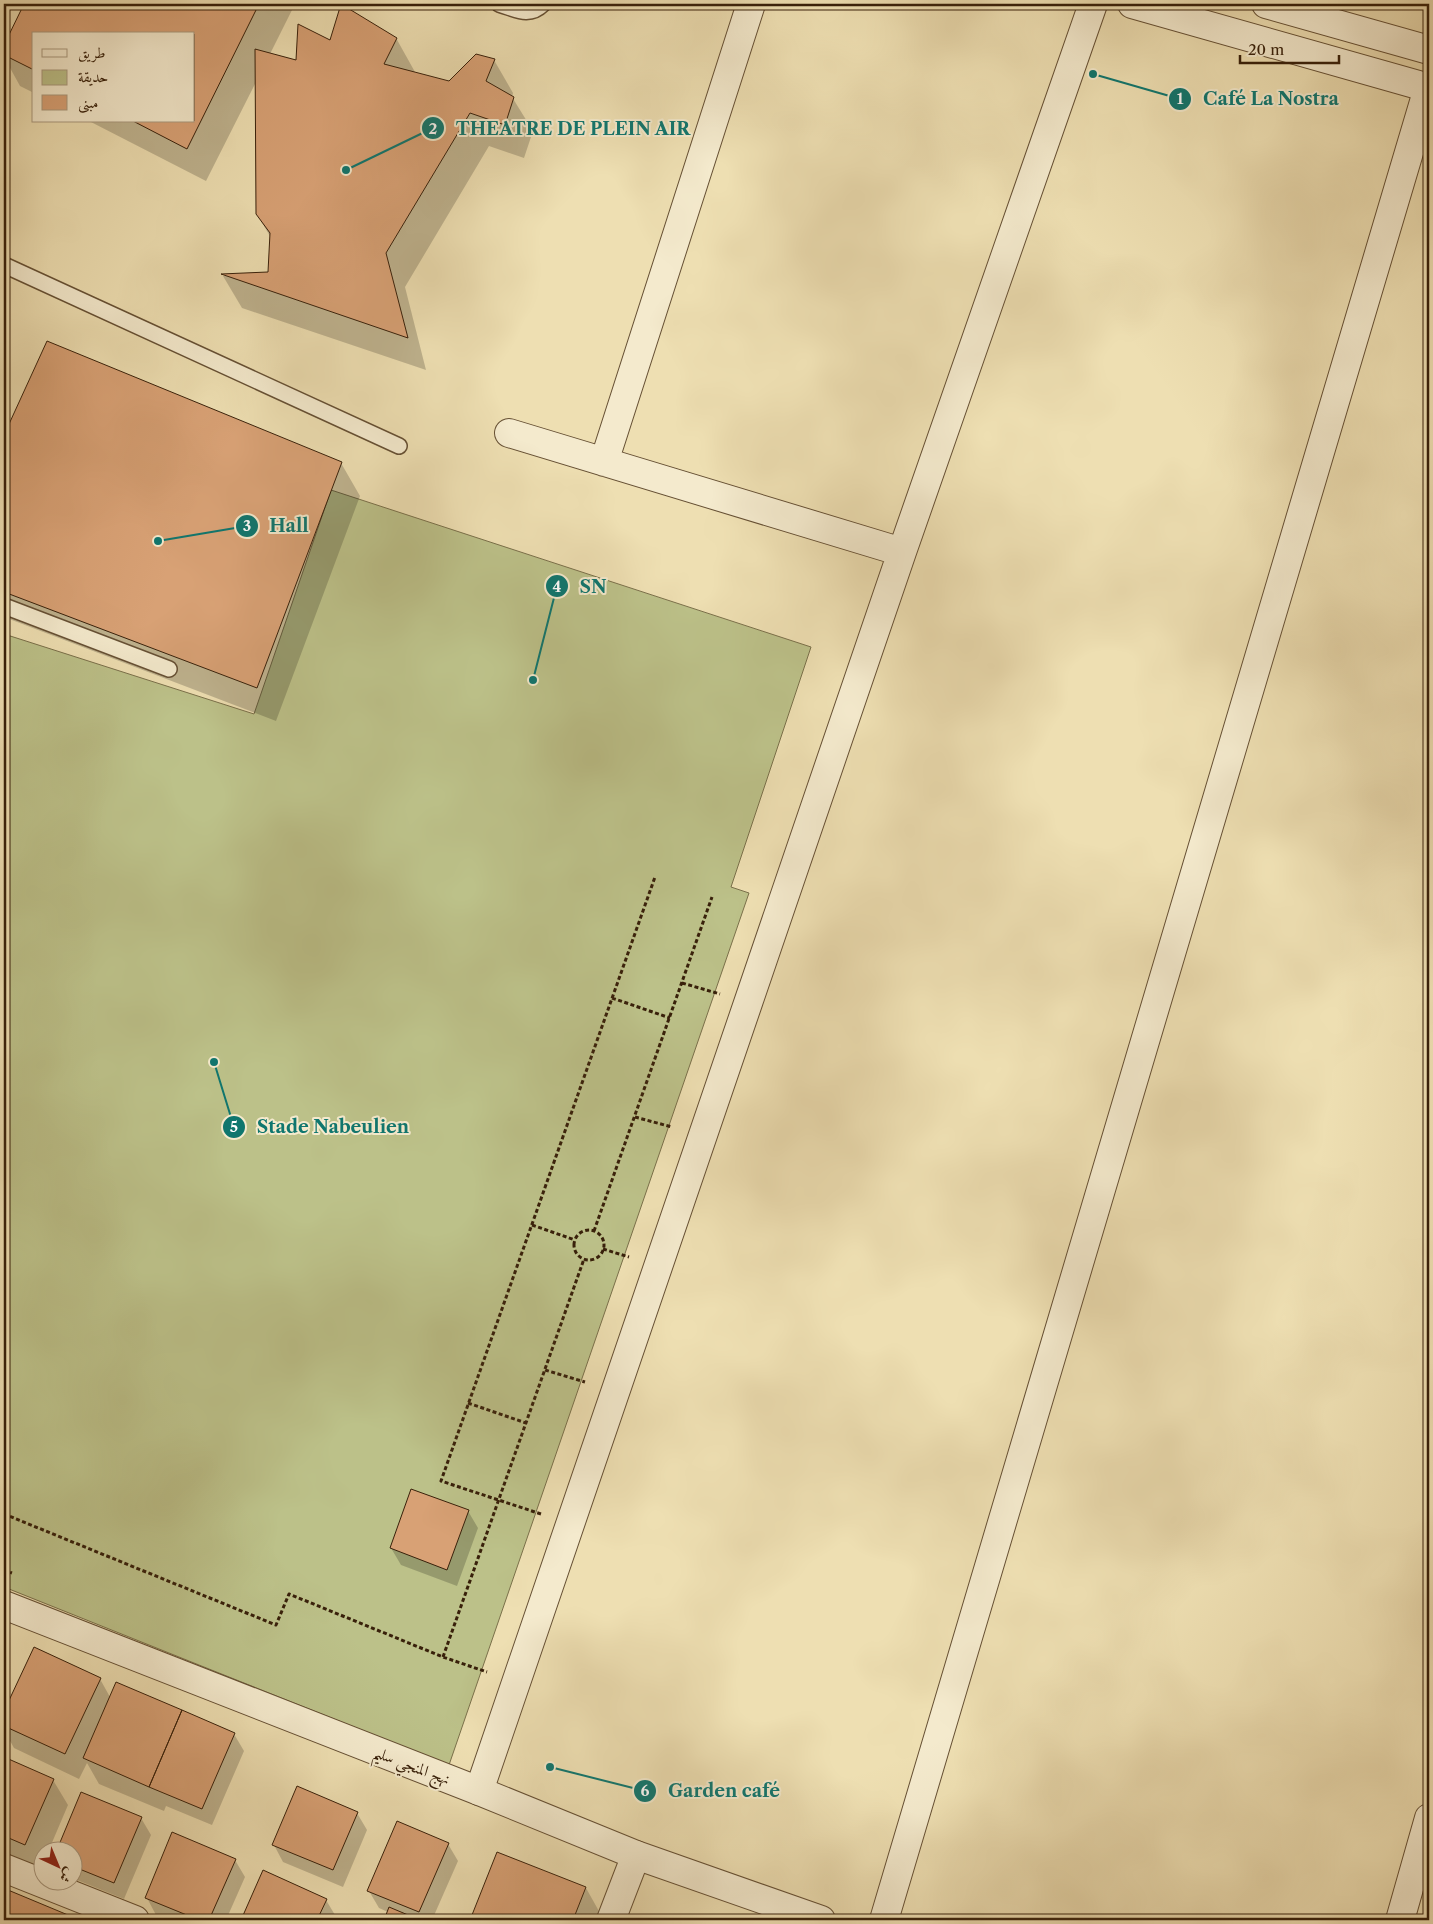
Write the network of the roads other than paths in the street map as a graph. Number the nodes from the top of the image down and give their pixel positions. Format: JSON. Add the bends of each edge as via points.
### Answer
{"nodes":[{"id":1,"x":499,"y":4,"type":"edge"},
{"id":2,"x":543,"y":4,"type":"edge"},
{"id":3,"x":751,"y":4,"type":"edge"},
{"id":4,"x":1093,"y":4,"type":"edge"},
{"id":5,"x":1132,"y":4,"type":"edge"},
{"id":6,"x":1266,"y":4,"type":"edge"},
{"id":7,"x":1429,"y":50,"type":"edge"},
{"id":8,"x":1429,"y":87,"type":"edge"},
{"id":9,"x":4,"y":265,"type":"edge"},
{"id":10,"x":509,"y":433,"type":"dead end"},
{"id":11,"x":398,"y":446,"type":"dead end"},
{"id":12,"x":604,"y":462,"type":"junction"},
{"id":13,"x":902,"y":552,"type":"junction"},
{"id":14,"x":4,"y":606,"type":"edge"},
{"id":15,"x":170,"y":670,"type":"dead end"},
{"id":16,"x":4,"y":1605,"type":"edge"},
{"id":17,"x":479,"y":1791,"type":"junction"},
{"id":18,"x":1429,"y":1818,"type":"edge"},
{"id":19,"x":636,"y":1855,"type":"junction"},
{"id":20,"x":4,"y":1868,"type":"edge"},
{"id":21,"x":135,"y":1920,"type":"edge"},
{"id":22,"x":611,"y":1920,"type":"edge"},
{"id":23,"x":821,"y":1920,"type":"edge"},
{"id":24,"x":884,"y":1920,"type":"edge"},
{"id":25,"x":1400,"y":1920,"type":"edge"}],
"edges":[{"from":1,"to":2,"type":"lane","via":[[529,12]]},
{"from":3,"to":12,"type":"street"},
{"from":4,"to":13,"type":"street"},
{"from":5,"to":8,"type":"street"},
{"from":6,"to":7,"type":"street"},
{"from":8,"to":24,"type":"street"},
{"from":9,"to":11,"type":"lane"},
{"from":10,"to":12,"type":"street"},
{"from":12,"to":13,"type":"street"},
{"from":13,"to":17,"type":"street"},
{"from":14,"to":15,"type":"lane"},
{"from":16,"to":17,"type":"street","name":"نهج المنجي سليم"},
{"from":17,"to":19,"type":"street","name":"نهج المنجي سليم"},
{"from":18,"to":25,"type":"street"},
{"from":19,"to":22,"type":"street"},
{"from":19,"to":23,"type":"street","name":"نهج المنجي سليم"},
{"from":20,"to":21,"type":"street"}]}
